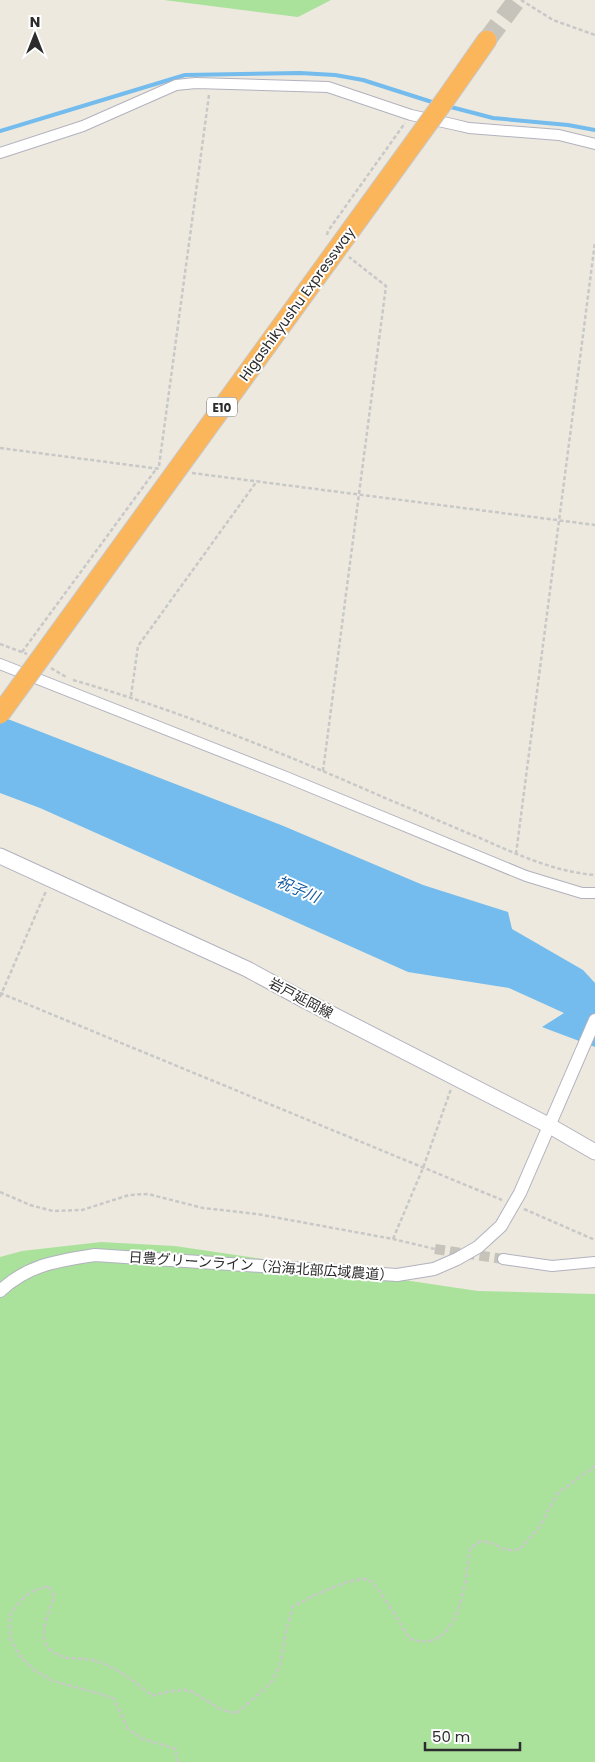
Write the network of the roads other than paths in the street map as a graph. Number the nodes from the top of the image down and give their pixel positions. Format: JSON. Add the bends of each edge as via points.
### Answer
{"nodes":[{"id":1,"x":487,"y":40,"type":"tunnel mouth"},
{"id":2,"x":595,"y":144,"type":"edge"},
{"id":3,"x":0,"y":153,"type":"edge"},
{"id":4,"x":0,"y":664,"type":"edge"},
{"id":5,"x":0,"y":714,"type":"edge"},
{"id":6,"x":0,"y":856,"type":"edge"},
{"id":7,"x":595,"y":893,"type":"edge"},
{"id":8,"x":595,"y":1020,"type":"edge"},
{"id":9,"x":550,"y":1126,"type":"junction"},
{"id":10,"x":595,"y":1152,"type":"edge"},
{"id":11,"x":503,"y":1259,"type":"tunnel mouth"},
{"id":12,"x":595,"y":1262,"type":"edge"},
{"id":13,"x":0,"y":1291,"type":"edge"}],
"edges":[{"from":1,"to":5,"type":"highway","name":"Higashikyushu Expressway","number":"E10","bridge":true},
{"from":2,"to":3,"type":"street","via":[[559,134],[469,128],[411,115],[328,87],[211,83],[176,85],[83,126]]},
{"from":4,"to":7,"type":"street","via":[[526,876],[582,893]]},
{"from":6,"to":9,"type":"main road","name":"岩戸延岡線","via":[[247,969]]},
{"from":8,"to":9,"type":"street","name":"日豊グリーンライン（沿海北部広域農道）"},
{"from":9,"to":10,"type":"main road","name":"岩戸延岡線"},
{"from":9,"to":13,"type":"street","name":"日豊グリーンライン（沿海北部広域農道）","via":[[520,1193],[501,1226],[478,1247],[434,1269],[397,1275],[95,1255],[52,1262],[24,1274]]},
{"from":11,"to":12,"type":"street","via":[[552,1266]]}]}
